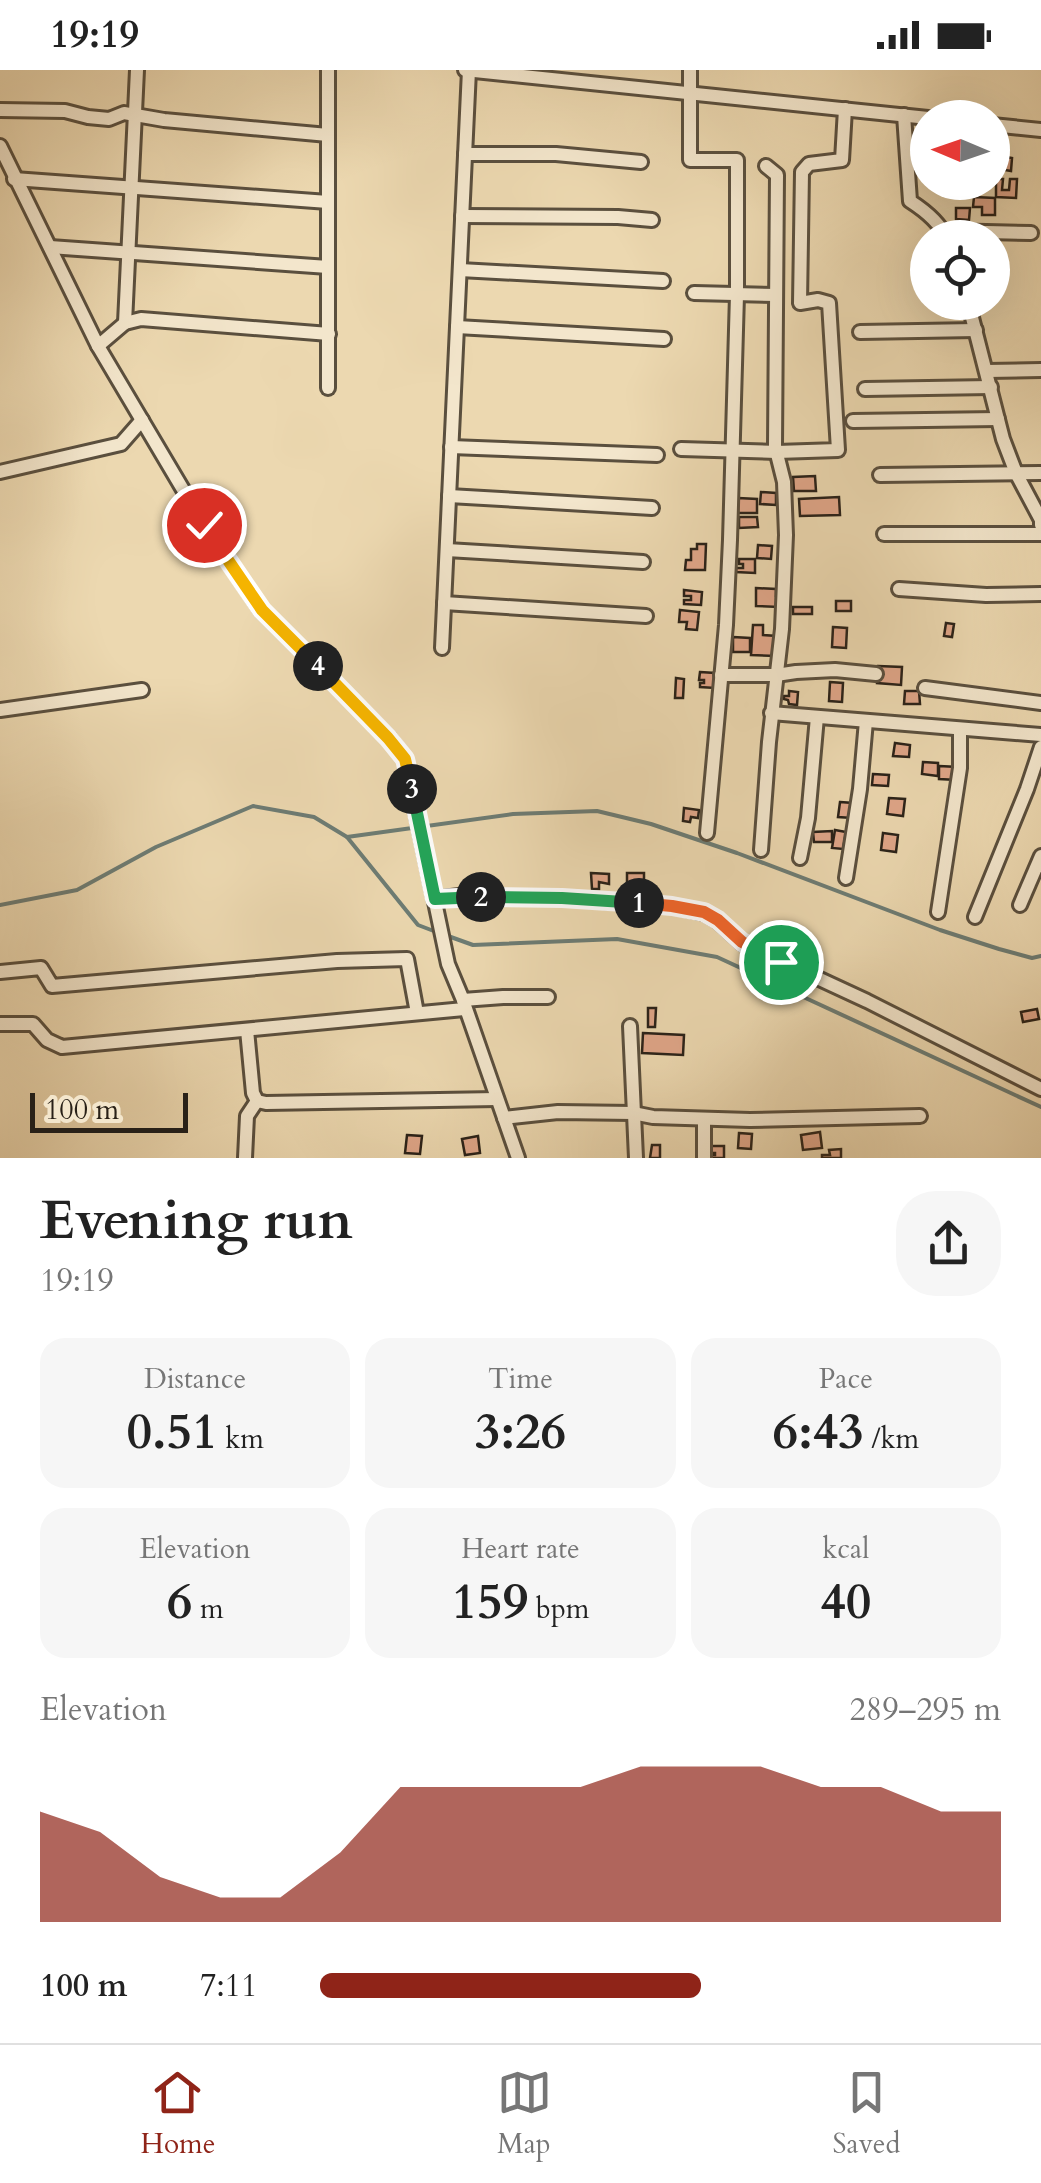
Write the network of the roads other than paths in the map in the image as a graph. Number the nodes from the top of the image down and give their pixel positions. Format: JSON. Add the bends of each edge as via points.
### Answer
{"nodes":[{"id":1,"x":137,"y":70,"type":"edge"},
{"id":2,"x":328,"y":70,"type":"edge"},
{"id":3,"x":467,"y":70,"type":"edge"},
{"id":4,"x":690,"y":70,"type":"edge"},
{"id":5,"x":562,"y":75,"type":"edge"},
{"id":6,"x":690,"y":92,"type":"junction"},
{"id":7,"x":845,"y":109,"type":"junction"},
{"id":8,"x":0,"y":110,"type":"edge"},
{"id":9,"x":135,"y":114,"type":"junction"},
{"id":10,"x":904,"y":116,"type":"junction"},
{"id":11,"x":910,"y":116,"type":"edge"},
{"id":12,"x":1010,"y":127,"type":"edge"},
{"id":13,"x":1041,"y":130,"type":"edge"},
{"id":14,"x":328,"y":135,"type":"junction"},
{"id":15,"x":0,"y":146,"type":"edge"},
{"id":16,"x":465,"y":154,"type":"junction"},
{"id":17,"x":640,"y":162,"type":"dead end"},
{"id":18,"x":766,"y":166,"type":"dead end"},
{"id":19,"x":14,"y":179,"type":"junction"},
{"id":20,"x":131,"y":188,"type":"junction"},
{"id":21,"x":328,"y":202,"type":"junction"},
{"id":22,"x":462,"y":216,"type":"junction"},
{"id":23,"x":652,"y":220,"type":"dead end"},
{"id":24,"x":933,"y":220,"type":"edge"},
{"id":25,"x":1010,"y":234,"type":"edge"},
{"id":26,"x":1030,"y":234,"type":"dead end"},
{"id":27,"x":50,"y":247,"type":"junction"},
{"id":28,"x":128,"y":253,"type":"junction"},
{"id":29,"x":328,"y":268,"type":"junction"},
{"id":30,"x":460,"y":270,"type":"junction"},
{"id":31,"x":663,"y":281,"type":"dead end"},
{"id":32,"x":694,"y":293,"type":"dead end"},
{"id":33,"x":737,"y":295,"type":"junction"},
{"id":34,"x":776,"y":295,"type":"junction"},
{"id":35,"x":973,"y":320,"type":"edge"},
{"id":36,"x":125,"y":323,"type":"junction"},
{"id":37,"x":457,"y":328,"type":"junction"},
{"id":38,"x":976,"y":330,"type":"junction"},
{"id":39,"x":860,"y":332,"type":"dead end"},
{"id":40,"x":328,"y":334,"type":"junction"},
{"id":41,"x":664,"y":340,"type":"dead end"},
{"id":42,"x":98,"y":346,"type":"junction"},
{"id":43,"x":1041,"y":370,"type":"edge"},
{"id":44,"x":987,"y":371,"type":"junction"},
{"id":45,"x":991,"y":387,"type":"junction"},
{"id":46,"x":328,"y":388,"type":"dead end"},
{"id":47,"x":866,"y":390,"type":"dead end"},
{"id":48,"x":998,"y":419,"type":"junction"},
{"id":49,"x":142,"y":420,"type":"junction"},
{"id":50,"x":853,"y":421,"type":"dead end"},
{"id":51,"x":452,"y":446,"type":"junction"},
{"id":52,"x":681,"y":449,"type":"dead end"},
{"id":53,"x":732,"y":451,"type":"junction"},
{"id":54,"x":777,"y":452,"type":"junction"},
{"id":55,"x":657,"y":455,"type":"dead end"},
{"id":56,"x":2,"y":470,"type":"edge"},
{"id":57,"x":1016,"y":473,"type":"junction"},
{"id":58,"x":1041,"y":473,"type":"edge"},
{"id":59,"x":880,"y":475,"type":"dead end"},
{"id":60,"x":449,"y":496,"type":"junction"},
{"id":61,"x":652,"y":508,"type":"dead end"},
{"id":62,"x":1041,"y":522,"type":"edge"},
{"id":63,"x":884,"y":534,"type":"dead end"},
{"id":64,"x":1041,"y":534,"type":"edge"},
{"id":65,"x":446,"y":550,"type":"junction"},
{"id":66,"x":644,"y":562,"type":"dead end"},
{"id":67,"x":898,"y":589,"type":"dead end"},
{"id":68,"x":1041,"y":594,"type":"edge"},
{"id":69,"x":444,"y":604,"type":"junction"},
{"id":70,"x":646,"y":616,"type":"dead end"},
{"id":71,"x":442,"y":648,"type":"dead end"},
{"id":72,"x":876,"y":674,"type":"dead end"},
{"id":73,"x":721,"y":675,"type":"junction"},
{"id":74,"x":776,"y":676,"type":"junction"},
{"id":75,"x":925,"y":688,"type":"dead end"},
{"id":76,"x":142,"y":690,"type":"dead end"},
{"id":77,"x":1041,"y":703,"type":"edge"},
{"id":78,"x":0,"y":710,"type":"edge"},
{"id":79,"x":772,"y":713,"type":"junction"},
{"id":80,"x":817,"y":717,"type":"junction"},
{"id":81,"x":866,"y":721,"type":"junction"},
{"id":82,"x":960,"y":729,"type":"junction"},
{"id":83,"x":1041,"y":735,"type":"edge"},
{"id":84,"x":1041,"y":748,"type":"edge"},
{"id":85,"x":707,"y":832,"type":"dead end"},
{"id":86,"x":761,"y":850,"type":"dead end"},
{"id":87,"x":1041,"y":856,"type":"edge"},
{"id":88,"x":800,"y":858,"type":"dead end"},
{"id":89,"x":846,"y":878,"type":"dead end"},
{"id":90,"x":435,"y":899,"type":"junction"},
{"id":91,"x":1020,"y":905,"type":"dead end"},
{"id":92,"x":938,"y":912,"type":"dead end"},
{"id":93,"x":974,"y":917,"type":"dead end"},
{"id":94,"x":0,"y":972,"type":"edge"},
{"id":95,"x":548,"y":998,"type":"dead end"},
{"id":96,"x":464,"y":1004,"type":"junction"},
{"id":97,"x":417,"y":1013,"type":"junction"},
{"id":98,"x":0,"y":1024,"type":"edge"},
{"id":99,"x":630,"y":1026,"type":"dead end"},
{"id":100,"x":247,"y":1030,"type":"junction"},
{"id":101,"x":1041,"y":1089,"type":"edge"},
{"id":102,"x":497,"y":1099,"type":"junction"},
{"id":103,"x":257,"y":1101,"type":"junction"},
{"id":104,"x":633,"y":1113,"type":"junction"},
{"id":105,"x":920,"y":1116,"type":"dead end"},
{"id":106,"x":504,"y":1118,"type":"junction"},
{"id":107,"x":704,"y":1120,"type":"junction"},
{"id":108,"x":245,"y":1158,"type":"edge"},
{"id":109,"x":518,"y":1158,"type":"edge"},
{"id":110,"x":636,"y":1158,"type":"edge"},
{"id":111,"x":704,"y":1158,"type":"edge"}],
"edges":[{"from":1,"to":9,"type":"street"},
{"from":2,"to":14,"type":"street"},
{"from":3,"to":5,"type":"street"},
{"from":3,"to":16,"type":"street"},
{"from":4,"to":6,"type":"street"},
{"from":5,"to":6,"type":"street"},
{"from":6,"to":7,"type":"street"},
{"from":6,"to":33,"type":"street","via":[[690,160],[737,160]]},
{"from":7,"to":10,"type":"street"},
{"from":7,"to":54,"type":"street","via":[[842,160],[809,164],[802,172],[800,302],[829,302],[838,450]]},
{"from":8,"to":9,"type":"street","via":[[108,119]]},
{"from":9,"to":14,"type":"street"},
{"from":9,"to":20,"type":"street"},
{"from":10,"to":11,"type":"street"},
{"from":10,"to":24,"type":"street","via":[[910,201]]},
{"from":12,"to":13,"type":"street"},
{"from":14,"to":21,"type":"street"},
{"from":15,"to":19,"type":"street"},
{"from":16,"to":17,"type":"street"},
{"from":16,"to":22,"type":"street"},
{"from":18,"to":34,"type":"street","via":[[776,174]]},
{"from":19,"to":20,"type":"street"},
{"from":19,"to":27,"type":"street"},
{"from":20,"to":21,"type":"street"},
{"from":20,"to":28,"type":"street"},
{"from":21,"to":29,"type":"street"},
{"from":22,"to":23,"type":"street"},
{"from":22,"to":30,"type":"street"},
{"from":25,"to":26,"type":"street"},
{"from":27,"to":28,"type":"street"},
{"from":27,"to":42,"type":"street"},
{"from":28,"to":29,"type":"street"},
{"from":28,"to":36,"type":"street"},
{"from":29,"to":40,"type":"street"},
{"from":30,"to":31,"type":"street"},
{"from":30,"to":37,"type":"street"},
{"from":32,"to":33,"type":"street"},
{"from":33,"to":34,"type":"street"},
{"from":33,"to":53,"type":"street"},
{"from":34,"to":54,"type":"street"},
{"from":35,"to":38,"type":"street"},
{"from":36,"to":40,"type":"street"},
{"from":36,"to":42,"type":"street"},
{"from":37,"to":41,"type":"street"},
{"from":37,"to":51,"type":"street"},
{"from":38,"to":39,"type":"street"},
{"from":38,"to":44,"type":"street"},
{"from":40,"to":46,"type":"street"},
{"from":42,"to":49,"type":"street"},
{"from":43,"to":44,"type":"street"},
{"from":44,"to":45,"type":"street"},
{"from":45,"to":47,"type":"street"},
{"from":45,"to":48,"type":"street"},
{"from":48,"to":50,"type":"street"},
{"from":48,"to":57,"type":"street"},
{"from":49,"to":56,"type":"street","via":[[121,444]]},
{"from":49,"to":90,"type":"street","via":[[262,610],[405,759]]},
{"from":51,"to":55,"type":"street"},
{"from":51,"to":60,"type":"street"},
{"from":52,"to":53,"type":"street"},
{"from":53,"to":54,"type":"street"},
{"from":53,"to":73,"type":"street"},
{"from":54,"to":74,"type":"street","via":[[786,535]]},
{"from":57,"to":58,"type":"street"},
{"from":57,"to":59,"type":"street"},
{"from":57,"to":62,"type":"street"},
{"from":60,"to":61,"type":"street"},
{"from":60,"to":65,"type":"street"},
{"from":63,"to":64,"type":"street"},
{"from":65,"to":66,"type":"street"},
{"from":65,"to":69,"type":"street"},
{"from":67,"to":68,"type":"street"},
{"from":69,"to":70,"type":"street"},
{"from":69,"to":71,"type":"street"},
{"from":72,"to":74,"type":"street"},
{"from":73,"to":74,"type":"street"},
{"from":73,"to":85,"type":"street"},
{"from":74,"to":79,"type":"street"},
{"from":75,"to":77,"type":"street"},
{"from":76,"to":78,"type":"street"},
{"from":79,"to":80,"type":"street"},
{"from":79,"to":86,"type":"street"},
{"from":80,"to":81,"type":"street"},
{"from":80,"to":88,"type":"street"},
{"from":81,"to":82,"type":"street"},
{"from":81,"to":89,"type":"street"},
{"from":82,"to":83,"type":"street"},
{"from":82,"to":92,"type":"street"},
{"from":84,"to":93,"type":"street"},
{"from":87,"to":91,"type":"street"},
{"from":90,"to":96,"type":"street"},
{"from":90,"to":101,"type":"street","via":[[562,898],[704,912],[755,949]]},
{"from":94,"to":97,"type":"street","via":[[41,968],[52,986],[407,958]]},
{"from":95,"to":96,"type":"street"},
{"from":96,"to":97,"type":"street"},
{"from":96,"to":102,"type":"street"},
{"from":97,"to":100,"type":"street"},
{"from":98,"to":100,"type":"street","via":[[33,1024],[62,1046]]},
{"from":99,"to":104,"type":"street"},
{"from":100,"to":103,"type":"street"},
{"from":102,"to":103,"type":"street"},
{"from":102,"to":106,"type":"street"},
{"from":103,"to":108,"type":"street","via":[[246,1116]]},
{"from":104,"to":106,"type":"street"},
{"from":104,"to":107,"type":"street"},
{"from":104,"to":110,"type":"street"},
{"from":105,"to":107,"type":"street"},
{"from":106,"to":109,"type":"street"},
{"from":107,"to":111,"type":"street"}]}
